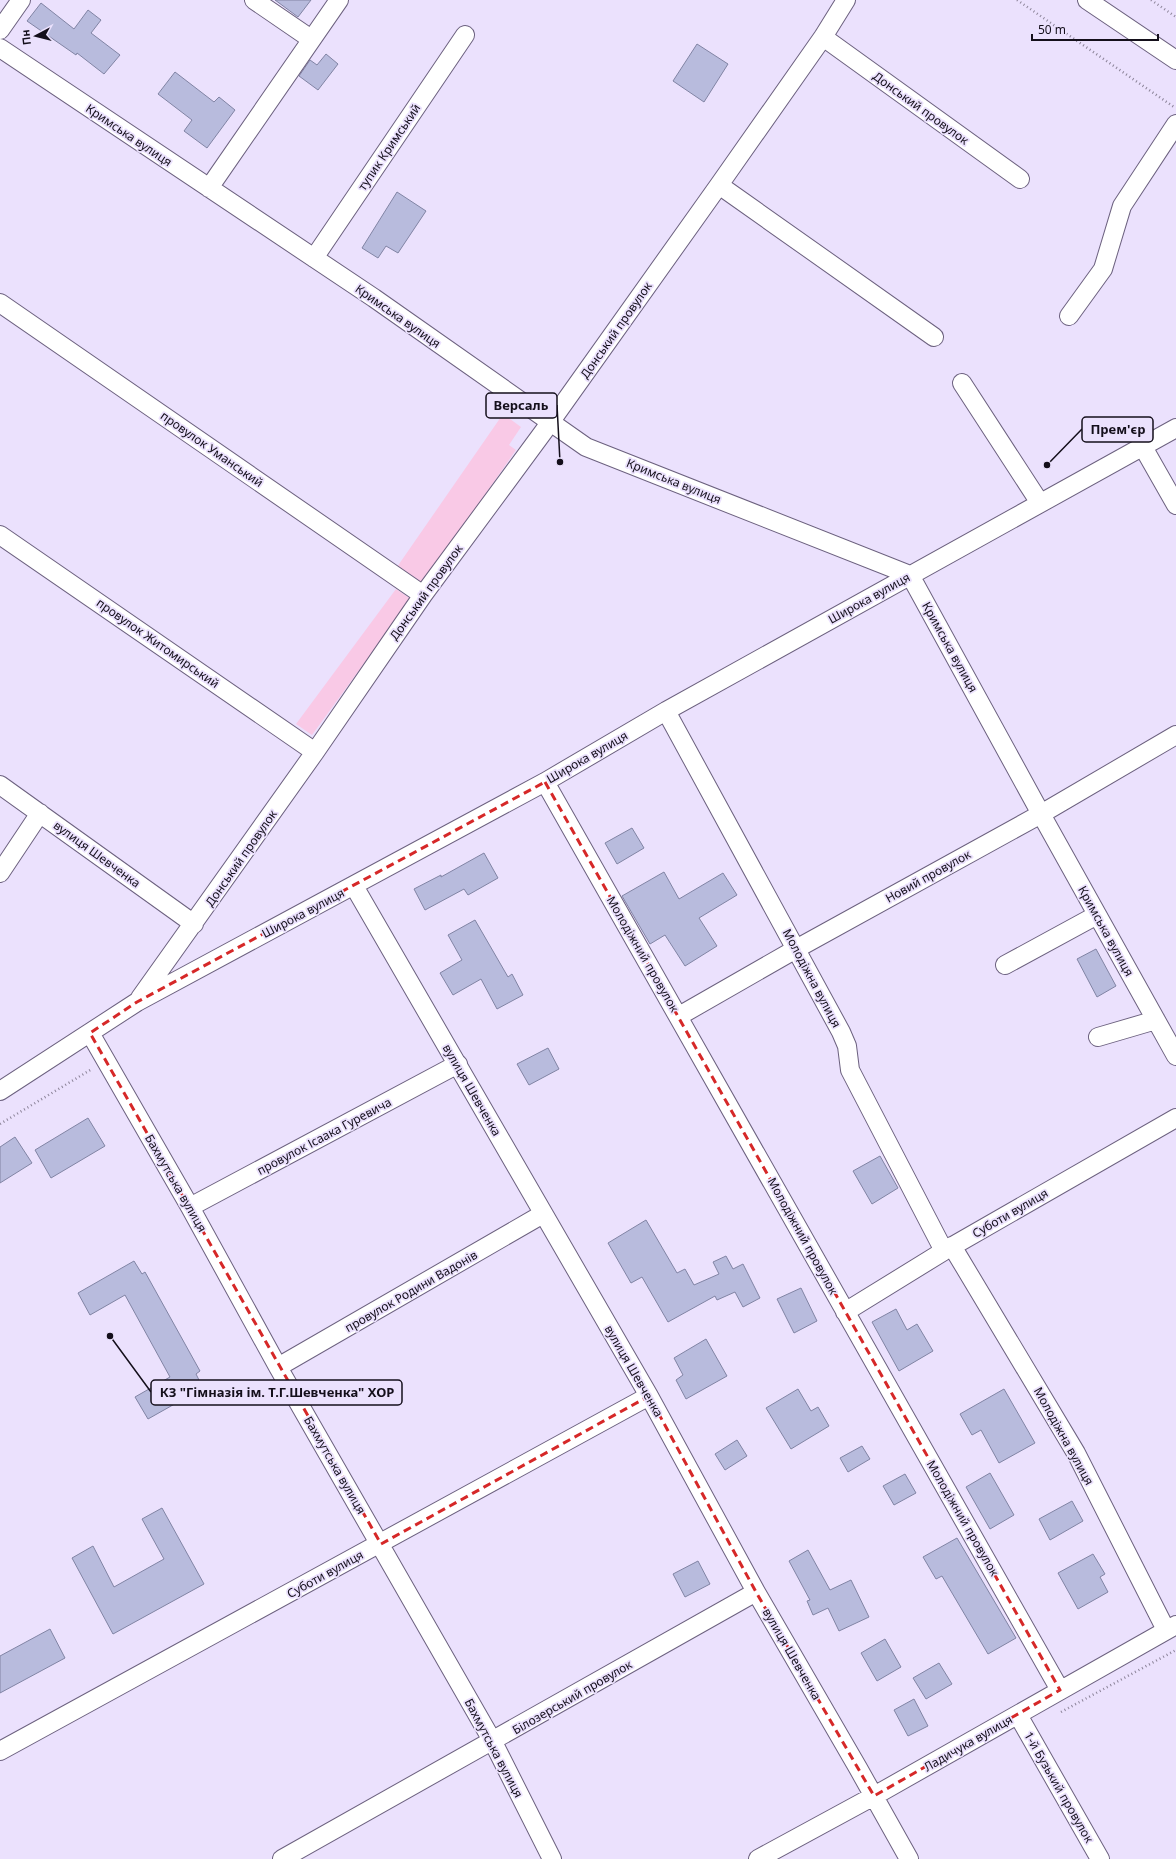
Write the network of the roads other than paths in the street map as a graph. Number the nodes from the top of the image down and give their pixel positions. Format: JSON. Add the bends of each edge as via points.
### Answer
{"nodes":[{"id":1,"x":21,"y":0,"type":"edge"},
{"id":2,"x":254,"y":0,"type":"edge"},
{"id":3,"x":338,"y":0,"type":"edge"},
{"id":4,"x":846,"y":0,"type":"edge"},
{"id":5,"x":1087,"y":0,"type":"edge"},
{"id":6,"x":0,"y":30,"type":"edge"},
{"id":7,"x":465,"y":35,"type":"dead end"},
{"id":8,"x":823,"y":37,"type":"junction"},
{"id":9,"x":311,"y":39,"type":"junction"},
{"id":10,"x":0,"y":48,"type":"edge"},
{"id":11,"x":1176,"y":60,"type":"edge"},
{"id":12,"x":1176,"y":124,"type":"edge"},
{"id":13,"x":1020,"y":179,"type":"dead end"},
{"id":14,"x":719,"y":185,"type":"junction"},
{"id":15,"x":209,"y":188,"type":"junction"},
{"id":16,"x":314,"y":258,"type":"junction"},
{"id":17,"x":0,"y":303,"type":"edge"},
{"id":18,"x":1069,"y":316,"type":"dead end"},
{"id":19,"x":934,"y":337,"type":"dead end"},
{"id":20,"x":962,"y":383,"type":"dead end"},
{"id":21,"x":551,"y":421,"type":"junction"},
{"id":22,"x":1176,"y":428,"type":"edge"},
{"id":23,"x":1143,"y":447,"type":"junction"},
{"id":24,"x":1040,"y":503,"type":"junction"},
{"id":25,"x":1176,"y":505,"type":"edge"},
{"id":26,"x":0,"y":535,"type":"edge"},
{"id":27,"x":910,"y":575,"type":"junction"},
{"id":28,"x":423,"y":595,"type":"junction"},
{"id":29,"x":666,"y":711,"type":"junction"},
{"id":30,"x":1176,"y":735,"type":"edge"},
{"id":31,"x":315,"y":752,"type":"junction"},
{"id":32,"x":545,"y":782,"type":"junction"},
{"id":33,"x":0,"y":785,"type":"edge"},
{"id":34,"x":40,"y":813,"type":"junction"},
{"id":35,"x":1041,"y":814,"type":"junction"},
{"id":36,"x":0,"y":873,"type":"edge"},
{"id":37,"x":354,"y":886,"type":"junction"},
{"id":38,"x":1097,"y":915,"type":"junction"},
{"id":39,"x":194,"y":924,"type":"junction"},
{"id":40,"x":796,"y":949,"type":"junction"},
{"id":41,"x":1005,"y":965,"type":"dead end"},
{"id":42,"x":137,"y":1002,"type":"junction"},
{"id":43,"x":679,"y":1016,"type":"junction"},
{"id":44,"x":1156,"y":1020,"type":"junction"},
{"id":45,"x":90,"y":1033,"type":"junction"},
{"id":46,"x":1098,"y":1037,"type":"dead end"},
{"id":47,"x":1176,"y":1056,"type":"edge"},
{"id":48,"x":458,"y":1064,"type":"junction"},
{"id":49,"x":0,"y":1090,"type":"edge"},
{"id":50,"x":1176,"y":1118,"type":"edge"},
{"id":51,"x":190,"y":1207,"type":"junction"},
{"id":52,"x":543,"y":1214,"type":"junction"},
{"id":53,"x":948,"y":1249,"type":"junction"},
{"id":54,"x":845,"y":1312,"type":"junction"},
{"id":55,"x":278,"y":1367,"type":"junction"},
{"id":56,"x":649,"y":1396,"type":"junction"},
{"id":57,"x":381,"y":1544,"type":"junction"},
{"id":58,"x":756,"y":1592,"type":"junction"},
{"id":59,"x":1171,"y":1628,"type":"edge"},
{"id":60,"x":1060,"y":1690,"type":"junction"},
{"id":61,"x":1018,"y":1715,"type":"junction"},
{"id":62,"x":493,"y":1742,"type":"junction"},
{"id":63,"x":0,"y":1751,"type":"edge"},
{"id":64,"x":874,"y":1796,"type":"junction"},
{"id":65,"x":282,"y":1859,"type":"edge"},
{"id":66,"x":552,"y":1859,"type":"edge"},
{"id":67,"x":758,"y":1859,"type":"edge"},
{"id":68,"x":908,"y":1859,"type":"edge"},
{"id":69,"x":1100,"y":1859,"type":"edge"}],
"edges":[{"from":1,"to":6,"type":"street"},
{"from":2,"to":9,"type":"street"},
{"from":3,"to":9,"type":"street"},
{"from":4,"to":8,"type":"street","name":"Донський провулок"},
{"from":5,"to":11,"type":"street"},
{"from":7,"to":16,"type":"street","name":"тупик Кримський"},
{"from":8,"to":13,"type":"street","name":"Донський провулок"},
{"from":8,"to":14,"type":"street","name":"Донський провулок"},
{"from":9,"to":15,"type":"street"},
{"from":10,"to":15,"type":"street","name":"Кримська вулиця"},
{"from":12,"to":18,"type":"street","via":[[1122,206],[1103,269]]},
{"from":14,"to":19,"type":"street"},
{"from":14,"to":21,"type":"street","name":"Донський провулок"},
{"from":15,"to":16,"type":"street","name":"Кримська вулиця"},
{"from":16,"to":21,"type":"street","name":"Кримська вулиця"},
{"from":17,"to":28,"type":"street","name":"провулок Уманський"},
{"from":20,"to":24,"type":"street"},
{"from":21,"to":27,"type":"street","name":"Кримська вулиця","via":[[586,446]]},
{"from":21,"to":28,"type":"street","name":"Донський провулок"},
{"from":22,"to":23,"type":"street","name":"Широка вулиця"},
{"from":23,"to":24,"type":"street","name":"Широка вулиця"},
{"from":23,"to":25,"type":"street"},
{"from":24,"to":27,"type":"street","name":"Широка вулиця"},
{"from":26,"to":31,"type":"street","name":"провулок Житомирський"},
{"from":27,"to":29,"type":"street","name":"Широка вулиця"},
{"from":27,"to":35,"type":"street","name":"Кримська вулиця"},
{"from":28,"to":31,"type":"street","name":"Донський провулок"},
{"from":29,"to":32,"type":"street","name":"Широка вулиця"},
{"from":29,"to":40,"type":"street","name":"Молодіжна вулиця"},
{"from":30,"to":35,"type":"street","name":"Новий провулок"},
{"from":31,"to":39,"type":"street","name":"Донський провулок"},
{"from":32,"to":37,"type":"street","name":"Широка вулиця"},
{"from":32,"to":43,"type":"street","name":"Молодіжний провулок"},
{"from":33,"to":34,"type":"street","name":"вулиця Шевченка"},
{"from":34,"to":36,"type":"street"},
{"from":34,"to":39,"type":"street","name":"вулиця Шевченка"},
{"from":35,"to":38,"type":"street","name":"Кримська вулиця"},
{"from":35,"to":40,"type":"street","name":"Новий провулок"},
{"from":37,"to":42,"type":"street","name":"Широка вулиця"},
{"from":37,"to":48,"type":"street","name":"вулиця Шевченка"},
{"from":38,"to":41,"type":"street"},
{"from":38,"to":44,"type":"street","name":"Кримська вулиця"},
{"from":39,"to":42,"type":"street","name":"Донський провулок"},
{"from":40,"to":43,"type":"street","name":"Новий провулок"},
{"from":40,"to":53,"type":"street","name":"Молодіжна вулиця","via":[[844,1039],[850,1070]]},
{"from":42,"to":45,"type":"street","name":"Широка вулиця"},
{"from":43,"to":54,"type":"street","name":"Молодіжний провулок"},
{"from":44,"to":46,"type":"street"},
{"from":44,"to":47,"type":"street","name":"Кримська вулиця"},
{"from":45,"to":49,"type":"street","name":"Широка вулиця"},
{"from":45,"to":51,"type":"street","name":"Бахмутська вулиця"},
{"from":48,"to":51,"type":"street","name":"провулок Ісаака Гуревича"},
{"from":48,"to":52,"type":"street","name":"вулиця Шевченка"},
{"from":50,"to":53,"type":"street","name":"Суботи вулиця"},
{"from":51,"to":55,"type":"street","name":"Бахмутська вулиця"},
{"from":52,"to":55,"type":"street","name":"провулок Родини Вадонів"},
{"from":52,"to":56,"type":"street","name":"вулиця Шевченка"},
{"from":53,"to":54,"type":"street","name":"Суботи вулиця"},
{"from":53,"to":59,"type":"street","name":"Молодіжна вулиця","via":[[1076,1453]]},
{"from":54,"to":60,"type":"street","name":"Молодіжний провулок"},
{"from":55,"to":57,"type":"street","name":"Бахмутська вулиця"},
{"from":56,"to":57,"type":"street","name":"Суботи вулиця"},
{"from":56,"to":58,"type":"street","name":"вулиця Шевченка"},
{"from":57,"to":62,"type":"street","name":"Бахмутська вулиця"},
{"from":57,"to":63,"type":"street","name":"Суботи вулиця"},
{"from":58,"to":62,"type":"street","name":"Білозерський провулок"},
{"from":58,"to":64,"type":"street","name":"вулиця Шевченка"},
{"from":59,"to":60,"type":"street","name":"Ладичука вулиця"},
{"from":60,"to":61,"type":"street","name":"Ладичука вулиця"},
{"from":61,"to":64,"type":"street","name":"Ладичука вулиця"},
{"from":61,"to":69,"type":"street","name":"1-й Бузький провулок"},
{"from":62,"to":65,"type":"street","name":"Білозерський провулок"},
{"from":62,"to":66,"type":"street","name":"Бахмутська вулиця"},
{"from":64,"to":67,"type":"street","name":"Ладичука вулиця"},
{"from":64,"to":68,"type":"street","name":"вулиця Шевченка"}]}
